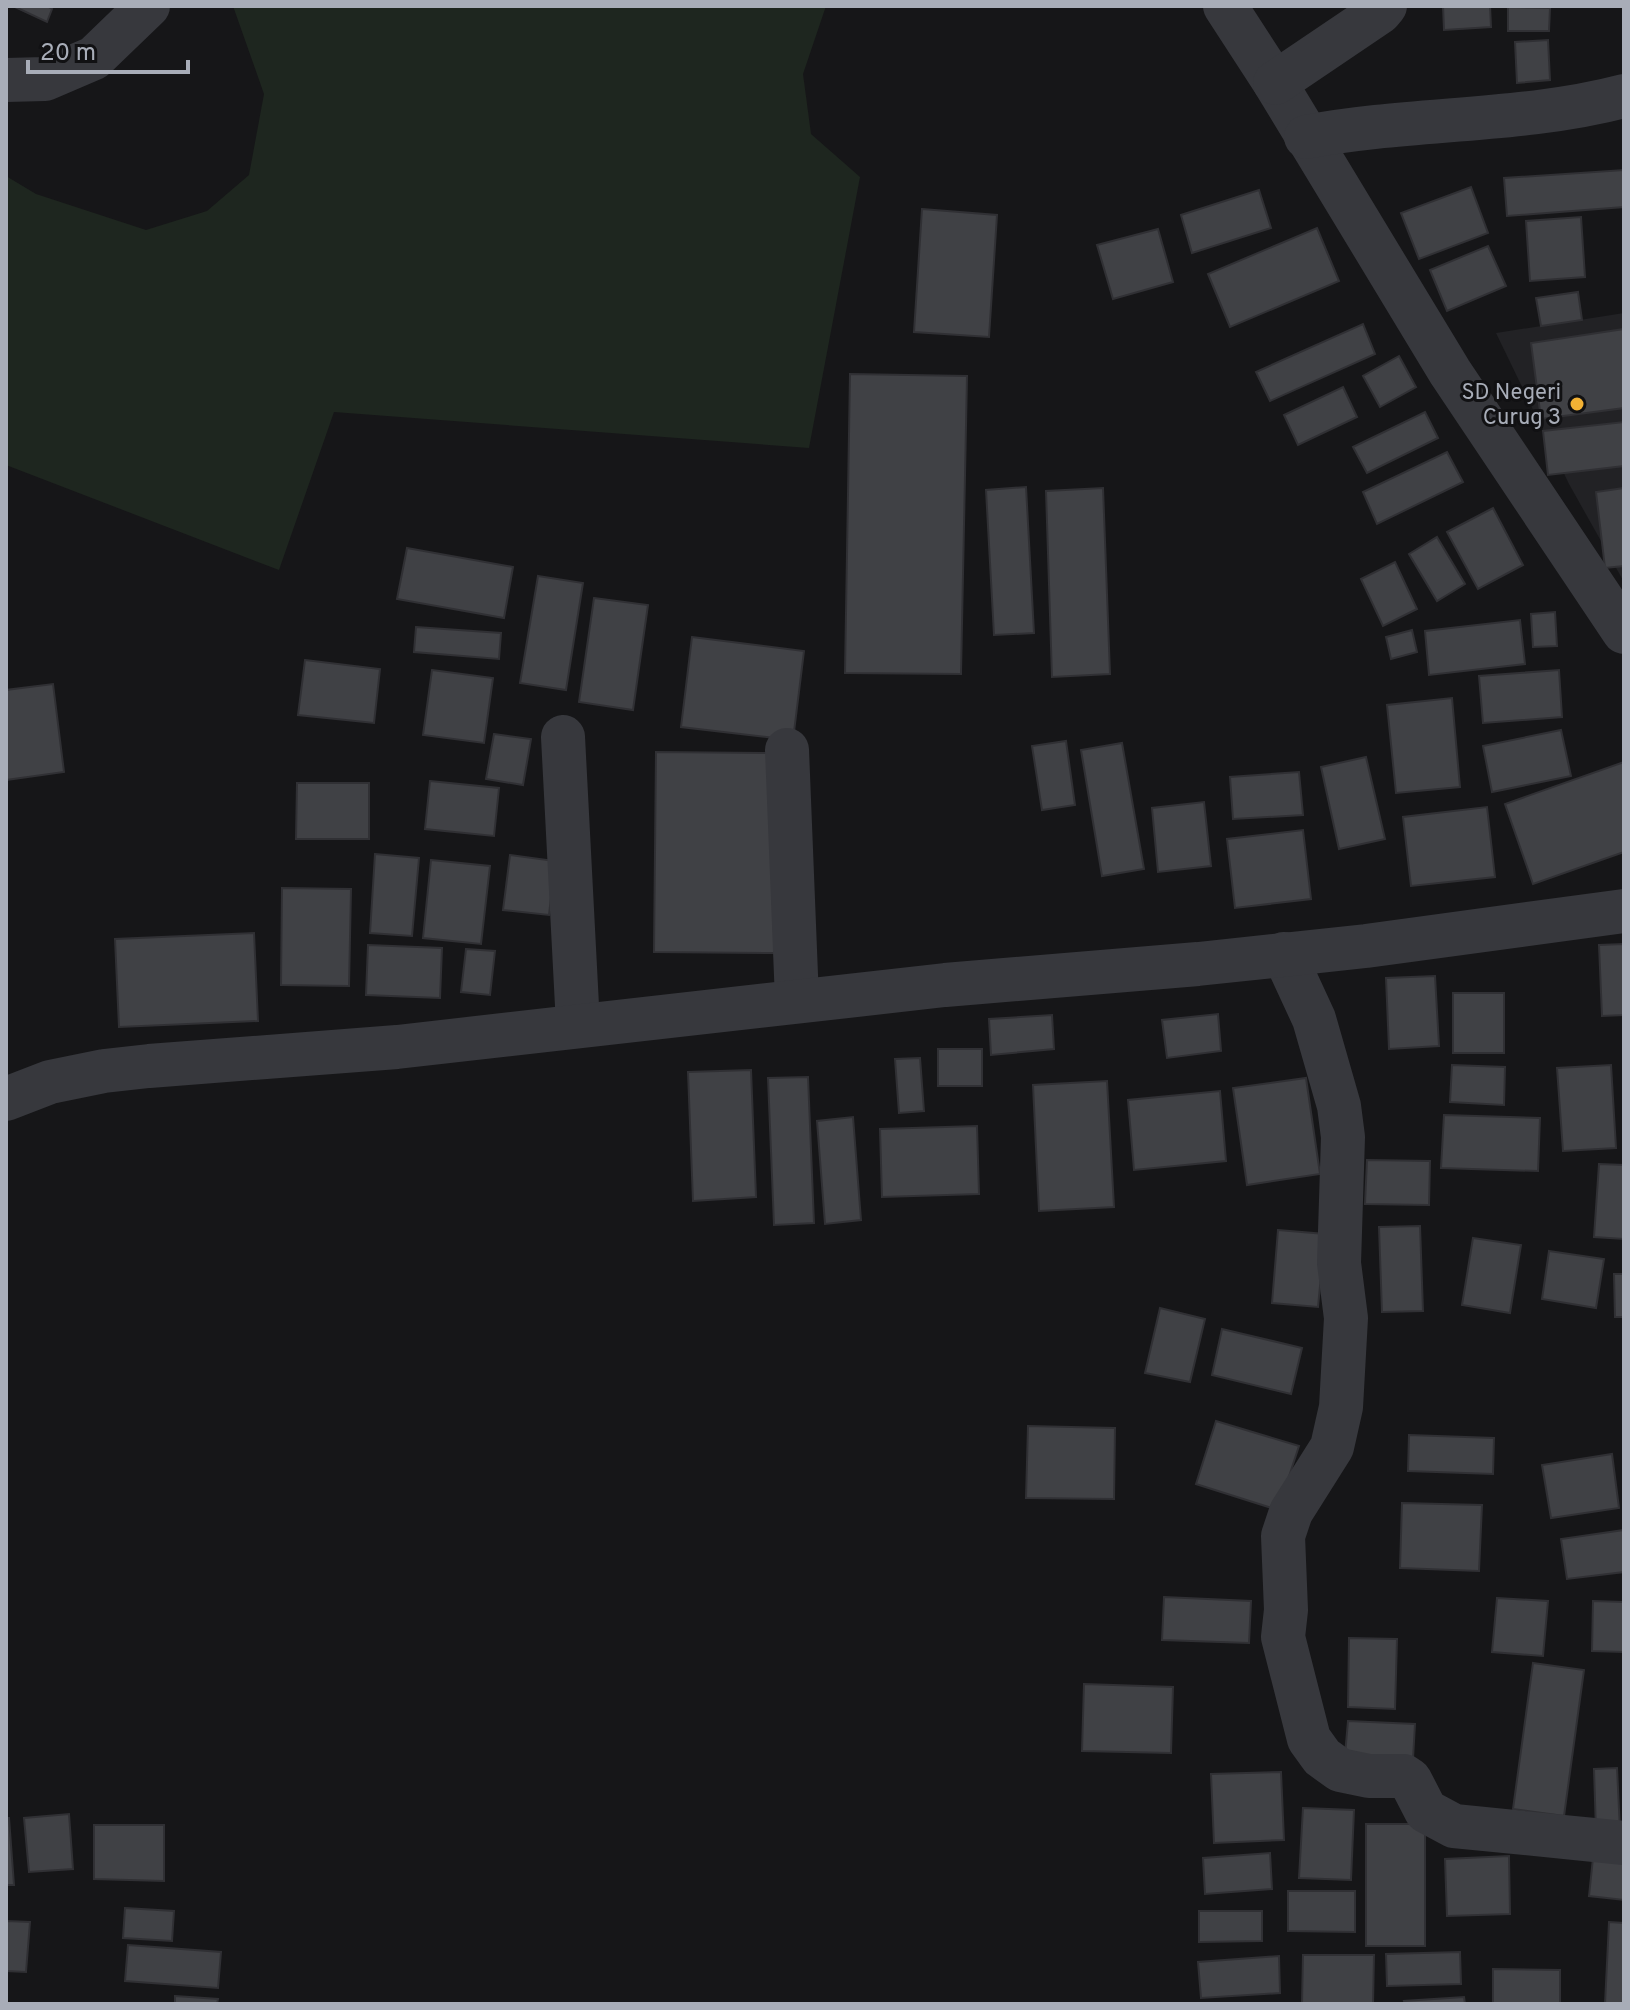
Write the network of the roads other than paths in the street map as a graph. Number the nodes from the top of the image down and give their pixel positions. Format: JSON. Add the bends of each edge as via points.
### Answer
{"nodes":[{"id":1,"x":148,"y":6,"type":"edge"},
{"id":2,"x":1225,"y":6,"type":"edge"},
{"id":3,"x":1385,"y":6,"type":"edge"},
{"id":4,"x":6,"y":80,"type":"edge"},
{"id":5,"x":1275,"y":83,"type":"junction"},
{"id":6,"x":1624,"y":96,"type":"edge"},
{"id":7,"x":1306,"y":137,"type":"junction"},
{"id":8,"x":1624,"y":632,"type":"edge"},
{"id":9,"x":563,"y":737,"type":"dead end"},
{"id":10,"x":787,"y":750,"type":"dead end"},
{"id":11,"x":1624,"y":911,"type":"edge"},
{"id":12,"x":1284,"y":954,"type":"junction"},
{"id":13,"x":797,"y":1000,"type":"junction"},
{"id":14,"x":578,"y":1025,"type":"junction"},
{"id":15,"x":6,"y":1099,"type":"edge"},
{"id":16,"x":1624,"y":1843,"type":"edge"}],
"edges":[{"from":1,"to":4,"type":"street","via":[[94,58],[45,79]]},
{"from":2,"to":5,"type":"street"},
{"from":3,"to":5,"type":"street"},
{"from":5,"to":7,"type":"street"},
{"from":6,"to":7,"type":"street","via":[[1559,109],[1357,127]]},
{"from":7,"to":8,"type":"street","via":[[1450,372]]},
{"from":9,"to":14,"type":"street"},
{"from":10,"to":13,"type":"street"},
{"from":11,"to":12,"type":"street"},
{"from":12,"to":13,"type":"street"},
{"from":12,"to":16,"type":"street","via":[[1314,1019],[1343,1137],[1339,1263],[1346,1318],[1341,1407],[1332,1447],[1291,1512],[1283,1536],[1283,1637],[1309,1739],[1340,1770],[1404,1776],[1426,1811],[1454,1826]]},
{"from":13,"to":14,"type":"street"},
{"from":14,"to":15,"type":"street","via":[[397,1047],[119,1069],[50,1082]]}]}
